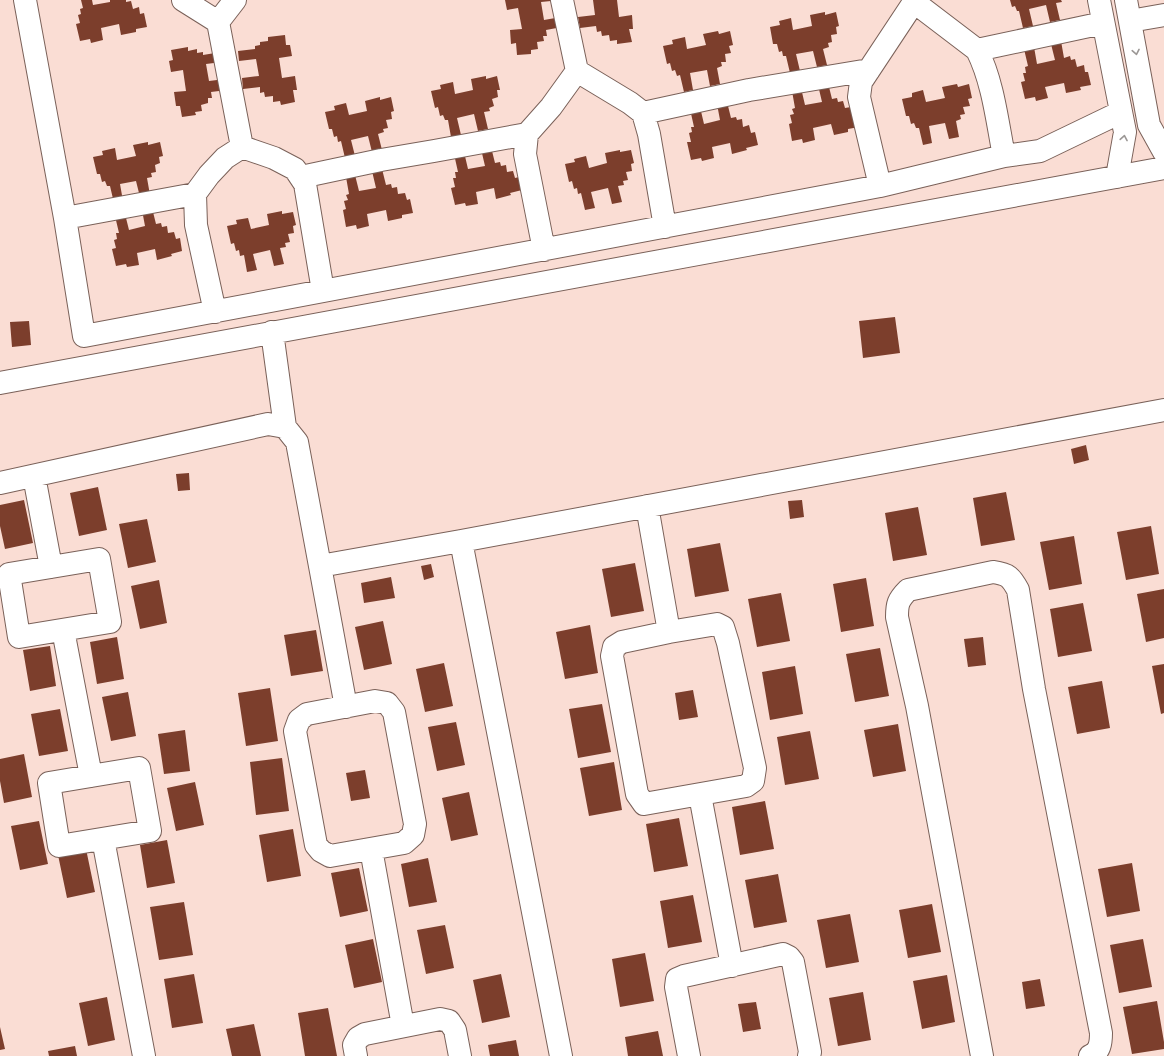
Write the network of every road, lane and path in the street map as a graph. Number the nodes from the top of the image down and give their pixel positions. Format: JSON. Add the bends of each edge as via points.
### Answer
{"nodes":[{"id":1,"x":25,"y":0,"type":"edge"},
{"id":2,"x":183,"y":0,"type":"edge"},
{"id":3,"x":236,"y":0,"type":"edge"},
{"id":4,"x":562,"y":0,"type":"edge"},
{"id":5,"x":1099,"y":0,"type":"edge"},
{"id":6,"x":1126,"y":0,"type":"edge"},
{"id":7,"x":914,"y":1,"type":"edge"},
{"id":8,"x":1164,"y":15,"type":"edge"},
{"id":9,"x":1130,"y":21,"type":"junction"},
{"id":10,"x":218,"y":22,"type":"junction"},
{"id":11,"x":1103,"y":22,"type":"junction"},
{"id":12,"x":978,"y":50,"type":"junction"},
{"id":13,"x":869,"y":70,"type":"junction"},
{"id":14,"x":577,"y":71,"type":"junction"},
{"id":15,"x":1121,"y":112,"type":"junction"},
{"id":16,"x":643,"y":113,"type":"junction"},
{"id":17,"x":527,"y":134,"type":"junction"},
{"id":18,"x":242,"y":147,"type":"junction"},
{"id":19,"x":1164,"y":152,"type":"edge"},
{"id":20,"x":1004,"y":156,"type":"junction"},
{"id":21,"x":1164,"y":168,"type":"edge"},
{"id":22,"x":1117,"y":176,"type":"junction"},
{"id":23,"x":301,"y":177,"type":"junction"},
{"id":24,"x":880,"y":186,"type":"junction"},
{"id":25,"x":195,"y":194,"type":"junction"},
{"id":26,"x":65,"y":218,"type":"junction"},
{"id":27,"x":665,"y":227,"type":"junction"},
{"id":28,"x":544,"y":250,"type":"junction"},
{"id":29,"x":324,"y":291,"type":"junction"},
{"id":30,"x":215,"y":312,"type":"junction"},
{"id":31,"x":272,"y":332,"type":"junction"},
{"id":32,"x":0,"y":383,"type":"edge"},
{"id":33,"x":1164,"y":410,"type":"edge"},
{"id":34,"x":285,"y":427,"type":"junction"},
{"id":35,"x":34,"y":476,"type":"junction"},
{"id":36,"x":0,"y":483,"type":"edge"},
{"id":37,"x":647,"y":506,"type":"junction"},
{"id":38,"x":461,"y":541,"type":"junction"},
{"id":39,"x":320,"y":566,"type":"junction"},
{"id":40,"x":52,"y":567,"type":"junction"},
{"id":41,"x":63,"y":630,"type":"junction"},
{"id":42,"x":669,"y":632,"type":"junction"},
{"id":43,"x":346,"y":707,"type":"junction"},
{"id":44,"x":91,"y":776,"type":"junction"},
{"id":45,"x":700,"y":794,"type":"junction"},
{"id":46,"x":103,"y":839,"type":"junction"},
{"id":47,"x":372,"y":849,"type":"junction"},
{"id":48,"x":732,"y":966,"type":"junction"},
{"id":49,"x":403,"y":1026,"type":"junction"},
{"id":50,"x":144,"y":1056,"type":"edge"},
{"id":51,"x":356,"y":1056,"type":"edge"},
{"id":52,"x":460,"y":1056,"type":"edge"},
{"id":53,"x":561,"y":1056,"type":"edge"},
{"id":54,"x":689,"y":1056,"type":"edge"},
{"id":55,"x":809,"y":1056,"type":"edge"},
{"id":56,"x":982,"y":1056,"type":"edge"},
{"id":57,"x":1090,"y":1056,"type":"edge"}],
"edges":[{"from":1,"to":26,"type":"street"},
{"from":2,"to":10,"type":"street"},
{"from":3,"to":10,"type":"street"},
{"from":4,"to":14,"type":"street"},
{"from":5,"to":11,"type":"street"},
{"from":6,"to":9,"type":"street"},
{"from":7,"to":12,"type":"street"},
{"from":7,"to":13,"type":"street"},
{"from":8,"to":9,"type":"street"},
{"from":9,"to":19,"type":"street","one_way":true,"via":[[1149,125]]},
{"from":10,"to":18,"type":"street"},
{"from":11,"to":12,"type":"street"},
{"from":11,"to":15,"type":"street"},
{"from":12,"to":20,"type":"street","via":[[990,84]]},
{"from":13,"to":16,"type":"street","via":[[749,90]]},
{"from":13,"to":24,"type":"street","via":[[861,82],[859,97]]},
{"from":14,"to":16,"type":"street"},
{"from":14,"to":17,"type":"street","via":[[551,107]]},
{"from":15,"to":20,"type":"street","via":[[1040,151]]},
{"from":22,"to":15,"type":"street","one_way":true,"via":[[1125,132]]},
{"from":16,"to":27,"type":"street"},
{"from":17,"to":23,"type":"street"},
{"from":17,"to":28,"type":"street","via":[[525,154]]},
{"from":18,"to":23,"type":"street","via":[[274,158],[295,169]]},
{"from":18,"to":25,"type":"street","via":[[225,158]]},
{"from":20,"to":24,"type":"street"},
{"from":21,"to":22,"type":"street"},
{"from":22,"to":31,"type":"street"},
{"from":23,"to":29,"type":"street","via":[[305,184]]},
{"from":24,"to":27,"type":"street"},
{"from":25,"to":26,"type":"street"},
{"from":25,"to":30,"type":"street","via":[[196,225]]},
{"from":26,"to":30,"type":"street","via":[[84,336]]},
{"from":27,"to":28,"type":"street"},
{"from":28,"to":29,"type":"street"},
{"from":29,"to":30,"type":"street"},
{"from":31,"to":32,"type":"street"},
{"from":31,"to":34,"type":"street"},
{"from":33,"to":37,"type":"street"},
{"from":34,"to":35,"type":"street","via":[[268,424]]},
{"from":34,"to":39,"type":"street","via":[[297,442]]},
{"from":35,"to":36,"type":"street"},
{"from":35,"to":40,"type":"street"},
{"from":37,"to":38,"type":"street"},
{"from":37,"to":42,"type":"street"},
{"from":38,"to":39,"type":"street"},
{"from":38,"to":53,"type":"street"},
{"from":39,"to":43,"type":"street"},
{"from":40,"to":41,"type":"street","via":[[9,574],[19,637]]},
{"from":40,"to":41,"type":"street","via":[[99,559],[110,622]]},
{"from":41,"to":44,"type":"street"},
{"from":42,"to":45,"type":"street","via":[[717,624],[723,627],[755,768],[753,781],[746,786]]},
{"from":42,"to":45,"type":"street","via":[[622,642],[614,647],[612,656],[636,794],[644,804]]},
{"from":43,"to":47,"type":"street","via":[[375,701],[387,703],[394,712],[415,824],[412,835],[404,843]]},
{"from":43,"to":47,"type":"street","via":[[306,714],[299,720],[295,731],[316,845],[330,856]]},
{"from":44,"to":46,"type":"street","via":[[49,783],[59,846]]},
{"from":44,"to":46,"type":"street","via":[[139,768],[150,831]]},
{"from":45,"to":48,"type":"street"},
{"from":46,"to":50,"type":"street"},
{"from":47,"to":49,"type":"street"},
{"from":48,"to":54,"type":"street","via":[[677,979],[676,987]]},
{"from":48,"to":55,"type":"street","via":[[783,954],[789,957],[793,962]]},
{"from":49,"to":51,"type":"street","via":[[364,1034],[354,1045]]},
{"from":49,"to":52,"type":"street","via":[[440,1019],[449,1021],[455,1030]]},
{"from":56,"to":57,"type":"street","via":[[919,714],[897,617],[897,606],[908,590],[993,572],[1003,573],[1013,580],[1018,590],[1034,688],[1101,1033],[1101,1044],[1096,1054]]}]}
